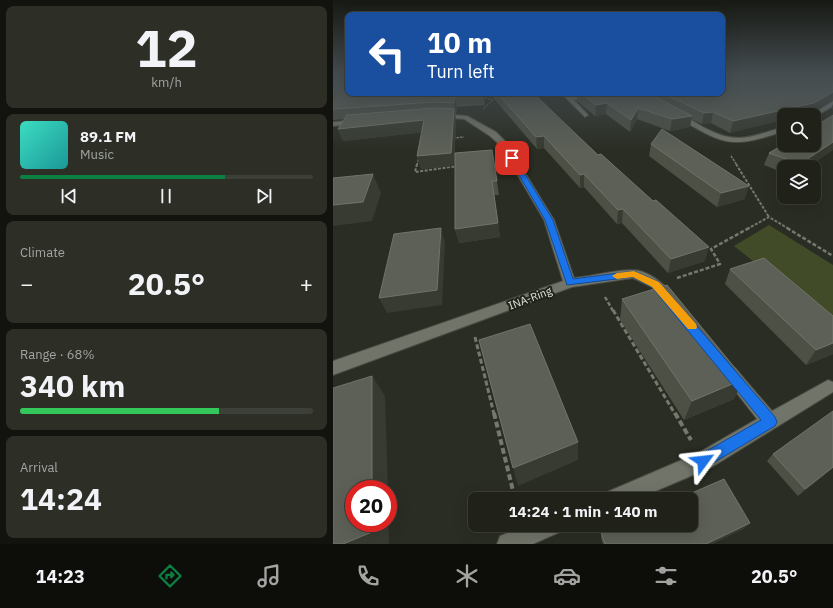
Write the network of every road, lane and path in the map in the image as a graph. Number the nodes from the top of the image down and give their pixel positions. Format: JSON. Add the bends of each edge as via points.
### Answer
{"nodes":[{"id":1,"x":570,"y":99,"type":"edge"},
{"id":2,"x":833,"y":103,"type":"edge"},
{"id":3,"x":821,"y":111,"type":"edge"},
{"id":4,"x":670,"y":112,"type":"edge"},
{"id":5,"x":585,"y":115,"type":"dead end"},
{"id":6,"x":431,"y":117,"type":"edge"},
{"id":7,"x":371,"y":121,"type":"edge"},
{"id":8,"x":333,"y":124,"type":"edge"},
{"id":9,"x":777,"y":131,"type":"edge"},
{"id":10,"x":493,"y":134,"type":"junction"},
{"id":11,"x":717,"y":136,"type":"junction"},
{"id":12,"x":447,"y":138,"type":"edge"},
{"id":13,"x":420,"y":153,"type":"edge"},
{"id":14,"x":460,"y":166,"type":"edge"},
{"id":15,"x":769,"y":217,"type":"junction"},
{"id":16,"x":833,"y":256,"type":"edge"},
{"id":17,"x":594,"y":279,"type":"junction"},
{"id":18,"x":570,"y":283,"type":"junction"},
{"id":19,"x":655,"y":284,"type":"junction"},
{"id":20,"x":679,"y":311,"type":"edge"},
{"id":21,"x":470,"y":320,"type":"junction"},
{"id":22,"x":720,"y":360,"type":"edge"},
{"id":23,"x":333,"y":368,"type":"edge"},
{"id":24,"x":828,"y":386,"type":"dead end"},
{"id":25,"x":770,"y":422,"type":"junction"},
{"id":26,"x":703,"y":461,"type":"junction"},
{"id":27,"x":513,"y":492,"type":"edge"},
{"id":28,"x":630,"y":492,"type":"edge"},
{"id":29,"x":536,"y":532,"type":"edge"},
{"id":30,"x":508,"y":544,"type":"edge"}],
"edges":[{"from":1,"to":5,"type":"street"},
{"from":2,"to":3,"type":"street"},
{"from":4,"to":11,"type":"street"},
{"from":6,"to":10,"type":"street","via":[[465,117]]},
{"from":7,"to":8,"type":"street"},
{"from":9,"to":11,"type":"street","via":[[750,140],[734,141]]},
{"from":10,"to":12,"type":"path"},
{"from":10,"to":18,"type":"street","via":[[503,144],[549,220]]},
{"from":11,"to":15,"type":"path"},
{"from":13,"to":14,"type":"path","via":[[415,172]]},
{"from":15,"to":16,"type":"path"},
{"from":15,"to":19,"type":"path","via":[[711,249],[720,264]]},
{"from":17,"to":18,"type":"street","name":"INA-Ring"},
{"from":17,"to":19,"type":"street","name":"INA-Ring","via":[[634,274]]},
{"from":17,"to":26,"type":"path"},
{"from":18,"to":21,"type":"street","name":"INA-Ring"},
{"from":19,"to":20,"type":"street"},
{"from":21,"to":23,"type":"street","name":"INA-Ring"},
{"from":21,"to":27,"type":"path"},
{"from":22,"to":25,"type":"street"},
{"from":24,"to":25,"type":"street"},
{"from":25,"to":26,"type":"street"},
{"from":26,"to":28,"type":"street"},
{"from":29,"to":30,"type":"street"}]}
